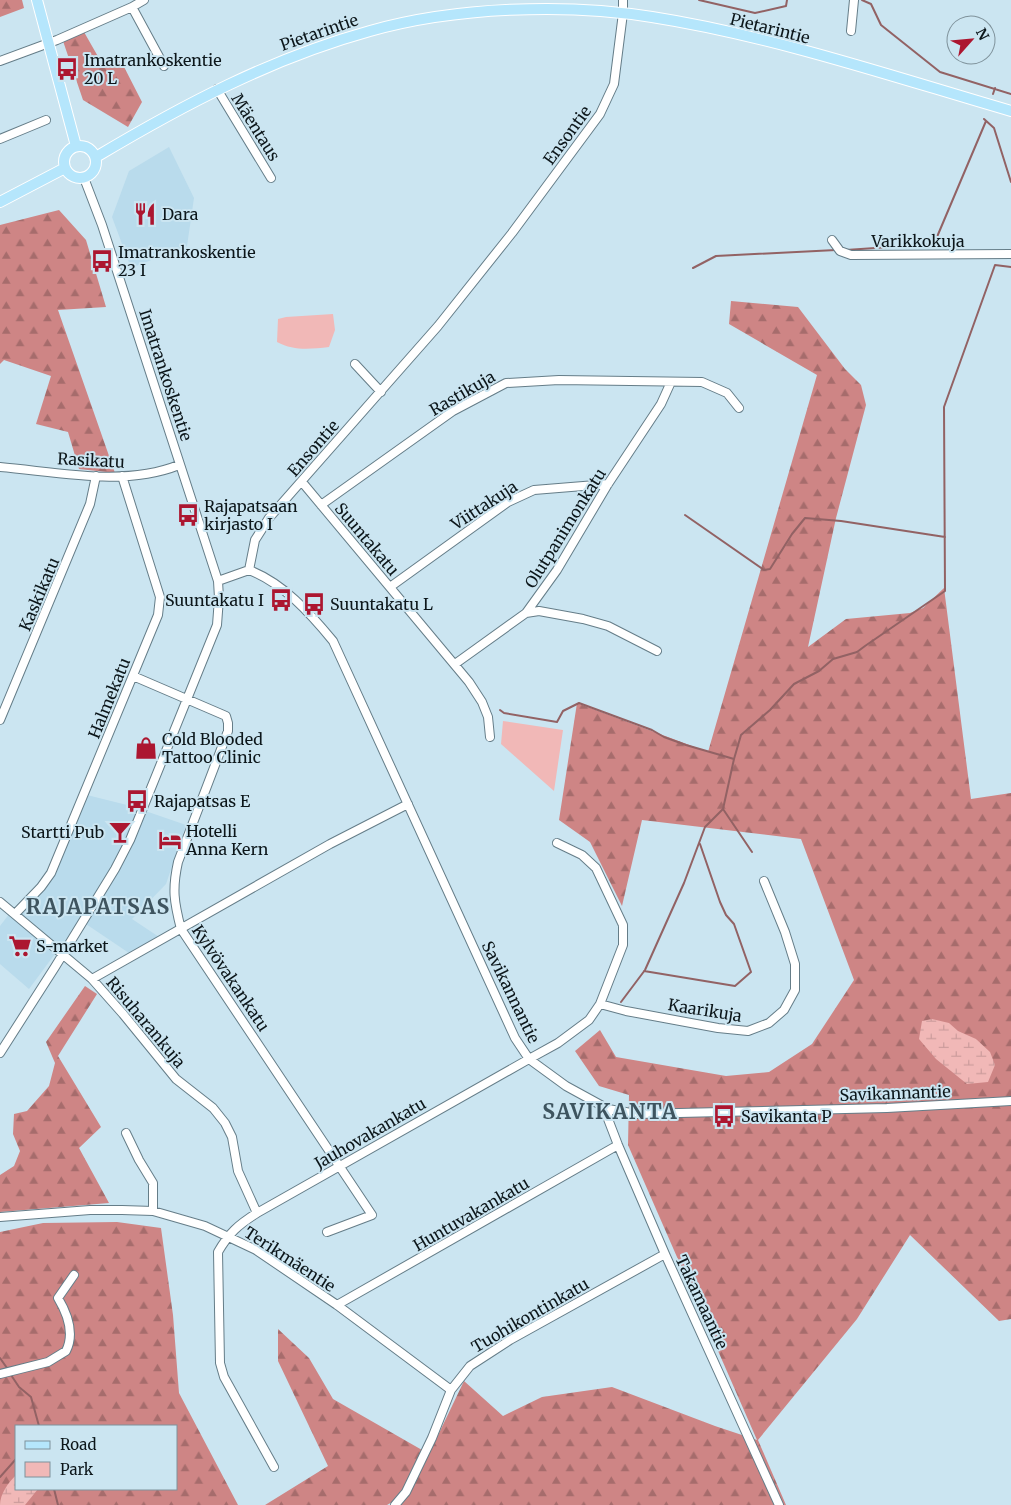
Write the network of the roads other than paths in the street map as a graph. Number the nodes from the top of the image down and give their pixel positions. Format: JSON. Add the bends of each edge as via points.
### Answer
{"nodes":[{"id":1,"x":37,"y":0,"type":"edge"},
{"id":2,"x":144,"y":0,"type":"edge"},
{"id":3,"x":623,"y":0,"type":"edge"},
{"id":4,"x":854,"y":0,"type":"edge"},
{"id":5,"x":132,"y":7,"type":"junction"},
{"id":6,"x":623,"y":13,"type":"junction"},
{"id":7,"x":850,"y":31,"type":"dead end"},
{"id":8,"x":48,"y":43,"type":"junction"},
{"id":9,"x":0,"y":61,"type":"edge"},
{"id":10,"x":164,"y":66,"type":"dead end"},
{"id":11,"x":217,"y":89,"type":"junction"},
{"id":12,"x":1011,"y":111,"type":"edge"},
{"id":13,"x":46,"y":120,"type":"dead end"},
{"id":14,"x":0,"y":139,"type":"edge"},
{"id":15,"x":76,"y":146,"type":"junction"},
{"id":16,"x":96,"y":157,"type":"junction"},
{"id":17,"x":65,"y":168,"type":"junction"},
{"id":18,"x":84,"y":178,"type":"junction"},
{"id":19,"x":271,"y":178,"type":"dead end"},
{"id":20,"x":0,"y":202,"type":"edge"},
{"id":21,"x":832,"y":240,"type":"dead end"},
{"id":22,"x":1011,"y":254,"type":"edge"},
{"id":23,"x":355,"y":364,"type":"dead end"},
{"id":24,"x":671,"y":382,"type":"junction"},
{"id":25,"x":381,"y":392,"type":"junction"},
{"id":26,"x":739,"y":408,"type":"dead end"},
{"id":27,"x":179,"y":464,"type":"junction"},
{"id":28,"x":0,"y":467,"type":"edge"},
{"id":29,"x":96,"y":476,"type":"junction"},
{"id":30,"x":122,"y":476,"type":"junction"},
{"id":31,"x":302,"y":482,"type":"junction"},
{"id":32,"x":608,"y":484,"type":"junction"},
{"id":33,"x":321,"y":505,"type":"junction"},
{"id":34,"x":249,"y":570,"type":"junction"},
{"id":35,"x":218,"y":581,"type":"junction"},
{"id":36,"x":390,"y":587,"type":"junction"},
{"id":37,"x":526,"y":613,"type":"junction"},
{"id":38,"x":657,"y":651,"type":"dead end"},
{"id":39,"x":455,"y":664,"type":"junction"},
{"id":40,"x":134,"y":676,"type":"junction"},
{"id":41,"x":186,"y":700,"type":"junction"},
{"id":42,"x":0,"y":720,"type":"edge"},
{"id":43,"x":490,"y":737,"type":"dead end"},
{"id":44,"x":408,"y":804,"type":"junction"},
{"id":45,"x":557,"y":843,"type":"dead end"},
{"id":46,"x":764,"y":881,"type":"dead end"},
{"id":47,"x":0,"y":902,"type":"edge"},
{"id":48,"x":15,"y":914,"type":"junction"},
{"id":49,"x":181,"y":929,"type":"junction"},
{"id":50,"x":63,"y":955,"type":"junction"},
{"id":51,"x":92,"y":979,"type":"junction"},
{"id":52,"x":600,"y":1004,"type":"junction"},
{"id":53,"x":0,"y":1053,"type":"edge"},
{"id":54,"x":529,"y":1059,"type":"junction"},
{"id":55,"x":1011,"y":1101,"type":"edge"},
{"id":56,"x":608,"y":1109,"type":"junction"},
{"id":57,"x":126,"y":1133,"type":"dead end"},
{"id":58,"x":618,"y":1145,"type":"junction"},
{"id":59,"x":340,"y":1166,"type":"junction"},
{"id":60,"x":153,"y":1211,"type":"junction"},
{"id":61,"x":257,"y":1213,"type":"junction"},
{"id":62,"x":0,"y":1217,"type":"edge"},
{"id":63,"x":327,"y":1232,"type":"dead end"},
{"id":64,"x":228,"y":1236,"type":"junction"},
{"id":65,"x":665,"y":1254,"type":"junction"},
{"id":66,"x":74,"y":1275,"type":"dead end"},
{"id":67,"x":337,"y":1305,"type":"junction"},
{"id":68,"x":0,"y":1374,"type":"edge"},
{"id":69,"x":451,"y":1390,"type":"junction"},
{"id":70,"x":274,"y":1468,"type":"dead end"},
{"id":71,"x":395,"y":1505,"type":"edge"},
{"id":72,"x":779,"y":1505,"type":"edge"}],
"edges":[{"from":1,"to":8,"type":"main road"},
{"from":2,"to":5,"type":"street"},
{"from":3,"to":6,"type":"street","name":"Ensontie"},
{"from":4,"to":7,"type":"street"},
{"from":5,"to":8,"type":"street"},
{"from":5,"to":10,"type":"street"},
{"from":6,"to":11,"type":"main road","name":"Pietarintie","via":[[521,10],[419,20],[330,43]]},
{"from":6,"to":12,"type":"main road","name":"Pietarintie","via":[[738,34]]},
{"from":6,"to":25,"type":"street","name":"Ensontie","via":[[614,84],[600,114],[482,271]]},
{"from":8,"to":9,"type":"street"},
{"from":8,"to":15,"type":"main road"},
{"from":11,"to":16,"type":"main road","name":"Pietarintie"},
{"from":11,"to":19,"type":"street","name":"Mäentaus"},
{"from":13,"to":14,"type":"street"},
{"from":15,"to":16,"type":"main road","via":[[90,149]]},
{"from":15,"to":17,"type":"main road","via":[[65,154]]},
{"from":16,"to":18,"type":"main road","via":[[93,172]]},
{"from":17,"to":18,"type":"main road","via":[[73,177]]},
{"from":17,"to":20,"type":"main road"},
{"from":18,"to":27,"type":"street","name":"Imatrankoskentie"},
{"from":21,"to":22,"type":"street","name":"Varikkokuja","via":[[840,251],[851,255]]},
{"from":23,"to":25,"type":"street"},
{"from":24,"to":26,"type":"street","name":"Rastikuja","via":[[684,380],[714,386],[727,392]]},
{"from":24,"to":32,"type":"street","name":"Olutpanimonkatu","via":[[661,404]]},
{"from":24,"to":33,"type":"street","name":"Rastikuja","via":[[559,380],[506,383],[454,411]]},
{"from":25,"to":31,"type":"street","name":"Ensontie"},
{"from":27,"to":30,"type":"street","name":"Rasikatu","via":[[151,474]]},
{"from":27,"to":35,"type":"street","name":"Imatrankoskentie"},
{"from":28,"to":29,"type":"street","name":"Rasikatu"},
{"from":29,"to":30,"type":"street","name":"Rasikatu"},
{"from":29,"to":42,"type":"street","name":"Kaskikatu","via":[[90,504]]},
{"from":30,"to":40,"type":"street","name":"Halmekatu","via":[[160,597],[158,615]]},
{"from":31,"to":33,"type":"street","name":"Suuntakatu"},
{"from":31,"to":34,"type":"street","name":"Ensontie","via":[[262,528],[255,540]]},
{"from":32,"to":36,"type":"street","name":"Viittakuja","via":[[534,490],[508,502]]},
{"from":32,"to":37,"type":"street","name":"Olutpanimonkatu","via":[[557,570]]},
{"from":33,"to":36,"type":"street","name":"Suuntakatu"},
{"from":34,"to":35,"type":"street"},
{"from":34,"to":44,"type":"street","name":"Savikannantie","via":[[279,587],[309,612],[333,641]]},
{"from":35,"to":41,"type":"street","via":[[216,624]]},
{"from":36,"to":39,"type":"street","name":"Suuntakatu"},
{"from":37,"to":38,"type":"street","via":[[539,611],[608,626]]},
{"from":37,"to":39,"type":"street","name":"Olutpanimonkatu"},
{"from":39,"to":43,"type":"street","name":"Suuntakatu","via":[[482,702],[488,716]]},
{"from":40,"to":41,"type":"street"},
{"from":40,"to":48,"type":"street","name":"Halmekatu","via":[[51,873]]},
{"from":41,"to":49,"type":"street","name":"Kylvövakankatu","via":[[226,716],[228,731],[176,869],[173,884]]},
{"from":41,"to":50,"type":"street","via":[[130,840]]},
{"from":44,"to":49,"type":"street","via":[[330,844]]},
{"from":44,"to":54,"type":"street","name":"Savikannantie","via":[[514,1038]]},
{"from":45,"to":52,"type":"street","name":"Jauhovakankatu","via":[[582,855],[596,868],[623,925],[623,945]]},
{"from":46,"to":52,"type":"street","name":"Kaarikuja","via":[[795,964],[795,990],[784,1010],[769,1023],[748,1031],[718,1028]]},
{"from":47,"to":48,"type":"street","name":"Risuharankuja"},
{"from":48,"to":50,"type":"street","name":"Risuharankuja"},
{"from":49,"to":51,"type":"street"},
{"from":49,"to":59,"type":"street","name":"Kylvövakankatu"},
{"from":50,"to":51,"type":"street","name":"Risuharankuja"},
{"from":50,"to":53,"type":"street"},
{"from":51,"to":61,"type":"street","name":"Risuharankuja","via":[[176,1079],[213,1108],[225,1123],[232,1137],[238,1170]]},
{"from":52,"to":54,"type":"street","name":"Jauhovakankatu","via":[[589,1020],[573,1033]]},
{"from":54,"to":56,"type":"street","name":"Savikannantie","via":[[566,1086]]},
{"from":54,"to":59,"type":"street","name":"Jauhovakankatu"},
{"from":55,"to":56,"type":"street","name":"Savikannantie","via":[[676,1114],[637,1114]]},
{"from":56,"to":58,"type":"street","name":"Takamaantie","via":[[608,1119]]},
{"from":57,"to":60,"type":"street","via":[[154,1183]]},
{"from":58,"to":65,"type":"street","name":"Takamaantie"},
{"from":58,"to":67,"type":"street","name":"Huntuvakankatu"},
{"from":59,"to":61,"type":"street","name":"Jauhovakankatu"},
{"from":59,"to":63,"type":"street","name":"Kylvövakankatu","via":[[372,1215]]},
{"from":60,"to":62,"type":"street","name":"Terikmäentie","via":[[90,1210]]},
{"from":60,"to":64,"type":"street","name":"Terikmäentie"},
{"from":61,"to":64,"type":"street","name":"Jauhovakankatu"},
{"from":64,"to":67,"type":"street","name":"Terikmäentie","via":[[256,1250]]},
{"from":64,"to":70,"type":"street","via":[[218,1252],[220,1363],[224,1377]]},
{"from":65,"to":69,"type":"street","name":"Tuohikontinkatu","via":[[510,1340],[470,1366]]},
{"from":65,"to":72,"type":"street","name":"Takamaantie"},
{"from":66,"to":68,"type":"street","via":[[58,1298],[69,1324],[66,1351],[48,1362]]},
{"from":67,"to":69,"type":"street","name":"Terikmäentie"},
{"from":69,"to":71,"type":"street","name":"Tuohikontinkatu","via":[[406,1492]]}]}
